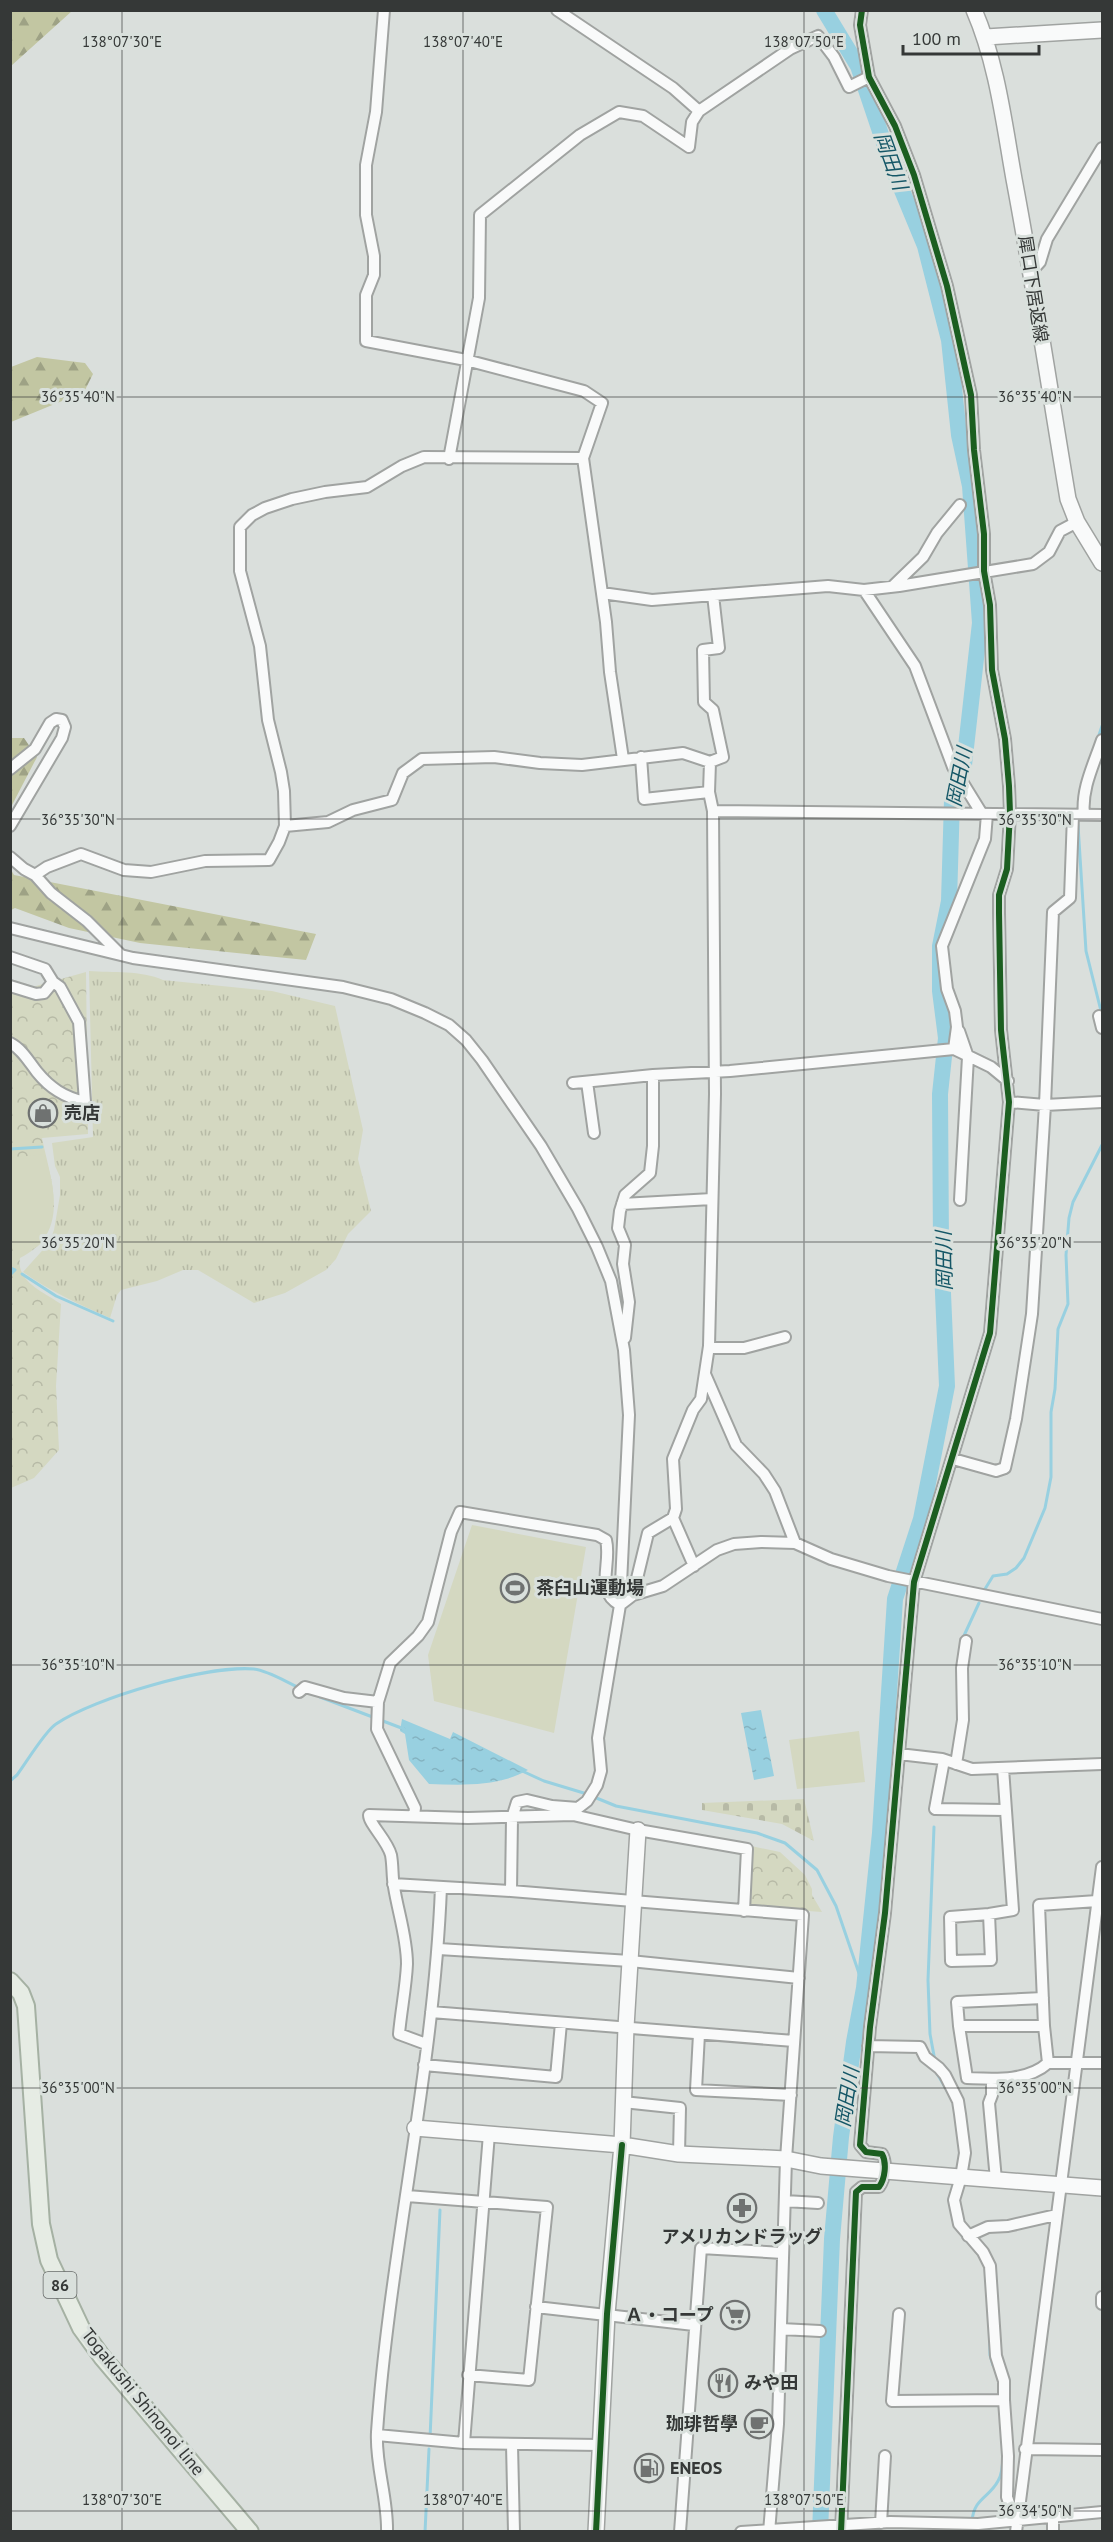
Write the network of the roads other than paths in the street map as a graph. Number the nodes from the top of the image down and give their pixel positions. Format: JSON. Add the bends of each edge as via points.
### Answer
{"nodes":[{"id":1,"x":384,"y":10,"type":"edge"},
{"id":2,"x":557,"y":10,"type":"edge"},
{"id":3,"x":862,"y":10,"type":"edge"},
{"id":4,"x":974,"y":10,"type":"edge"},
{"id":5,"x":1102,"y":30,"type":"edge"},
{"id":6,"x":986,"y":37,"type":"junction"},
{"id":7,"x":869,"y":77,"type":"junction"},
{"id":8,"x":699,"y":111,"type":"junction"},
{"id":9,"x":1102,"y":148,"type":"edge"},
{"id":10,"x":1031,"y":272,"type":"junction"},
{"id":11,"x":466,"y":360,"type":"junction"},
{"id":12,"x":582,"y":458,"type":"junction"},
{"id":13,"x":449,"y":459,"type":"junction"},
{"id":14,"x":960,"y":505,"type":"dead end"},
{"id":15,"x":1077,"y":522,"type":"junction"},
{"id":16,"x":1102,"y":563,"type":"edge"},
{"id":17,"x":984,"y":571,"type":"junction"},
{"id":18,"x":892,"y":587,"type":"junction"},
{"id":19,"x":864,"y":590,"type":"junction"},
{"id":20,"x":602,"y":593,"type":"junction"},
{"id":21,"x":713,"y":595,"type":"junction"},
{"id":22,"x":1102,"y":740,"type":"edge"},
{"id":23,"x":641,"y":757,"type":"junction"},
{"id":24,"x":623,"y":759,"type":"junction"},
{"id":25,"x":710,"y":762,"type":"junction"},
{"id":26,"x":10,"y":769,"type":"edge"},
{"id":27,"x":709,"y":792,"type":"junction"},
{"id":28,"x":713,"y":811,"type":"junction"},
{"id":29,"x":984,"y":813,"type":"junction"},
{"id":30,"x":1010,"y":813,"type":"junction"},
{"id":31,"x":1078,"y":815,"type":"junction"},
{"id":32,"x":1102,"y":815,"type":"edge"},
{"id":33,"x":10,"y":826,"type":"edge"},
{"id":34,"x":285,"y":826,"type":"junction"},
{"id":35,"x":10,"y":857,"type":"edge"},
{"id":36,"x":35,"y":875,"type":"junction"},
{"id":37,"x":10,"y":928,"type":"edge"},
{"id":38,"x":120,"y":954,"type":"junction"},
{"id":39,"x":10,"y":957,"type":"edge"},
{"id":40,"x":53,"y":982,"type":"junction"},
{"id":41,"x":10,"y":986,"type":"edge"},
{"id":42,"x":957,"y":1027,"type":"junction"},
{"id":43,"x":10,"y":1043,"type":"edge"},
{"id":44,"x":954,"y":1049,"type":"junction"},
{"id":45,"x":968,"y":1057,"type":"junction"},
{"id":46,"x":715,"y":1071,"type":"junction"},
{"id":47,"x":653,"y":1075,"type":"junction"},
{"id":48,"x":1008,"y":1081,"type":"junction"},
{"id":49,"x":587,"y":1082,"type":"junction"},
{"id":50,"x":573,"y":1083,"type":"dead end"},
{"id":51,"x":1009,"y":1101,"type":"junction"},
{"id":52,"x":1102,"y":1102,"type":"edge"},
{"id":53,"x":1045,"y":1105,"type":"junction"},
{"id":54,"x":594,"y":1134,"type":"dead end"},
{"id":55,"x":712,"y":1199,"type":"junction"},
{"id":56,"x":960,"y":1200,"type":"dead end"},
{"id":57,"x":622,"y":1203,"type":"junction"},
{"id":58,"x":785,"y":1336,"type":"dead end"},
{"id":59,"x":709,"y":1348,"type":"junction"},
{"id":60,"x":624,"y":1350,"type":"junction"},
{"id":61,"x":705,"y":1373,"type":"junction"},
{"id":62,"x":953,"y":1459,"type":"junction"},
{"id":63,"x":673,"y":1518,"type":"junction"},
{"id":64,"x":795,"y":1544,"type":"junction"},
{"id":65,"x":694,"y":1566,"type":"junction"},
{"id":66,"x":912,"y":1582,"type":"junction"},
{"id":67,"x":633,"y":1596,"type":"junction"},
{"id":68,"x":620,"y":1605,"type":"junction"},
{"id":69,"x":1102,"y":1619,"type":"edge"},
{"id":70,"x":966,"y":1641,"type":"dead end"},
{"id":71,"x":302,"y":1690,"type":"dead end"},
{"id":72,"x":377,"y":1712,"type":"junction"},
{"id":73,"x":899,"y":1754,"type":"junction"},
{"id":74,"x":944,"y":1760,"type":"junction"},
{"id":75,"x":956,"y":1764,"type":"junction"},
{"id":76,"x":1102,"y":1764,"type":"edge"},
{"id":77,"x":1003,"y":1768,"type":"junction"},
{"id":78,"x":1005,"y":1810,"type":"junction"},
{"id":79,"x":414,"y":1816,"type":"junction"},
{"id":80,"x":512,"y":1818,"type":"junction"},
{"id":81,"x":638,"y":1830,"type":"junction"},
{"id":82,"x":1102,"y":1867,"type":"edge"},
{"id":83,"x":393,"y":1884,"type":"junction"},
{"id":84,"x":441,"y":1887,"type":"junction"},
{"id":85,"x":511,"y":1891,"type":"junction"},
{"id":86,"x":1099,"y":1898,"type":"edge"},
{"id":87,"x":635,"y":1900,"type":"junction"},
{"id":88,"x":744,"y":1911,"type":"junction"},
{"id":89,"x":989,"y":1914,"type":"junction"},
{"id":90,"x":438,"y":1949,"type":"junction"},
{"id":91,"x":630,"y":1961,"type":"junction"},
{"id":92,"x":799,"y":1978,"type":"junction"},
{"id":93,"x":10,"y":1981,"type":"edge"},
{"id":94,"x":1043,"y":1998,"type":"junction"},
{"id":95,"x":431,"y":2012,"type":"junction"},
{"id":96,"x":561,"y":2023,"type":"junction"},
{"id":97,"x":959,"y":2026,"type":"junction"},
{"id":98,"x":1044,"y":2026,"type":"junction"},
{"id":99,"x":626,"y":2027,"type":"junction"},
{"id":100,"x":699,"y":2034,"type":"junction"},
{"id":101,"x":794,"y":2041,"type":"junction"},
{"id":102,"x":426,"y":2044,"type":"junction"},
{"id":103,"x":868,"y":2046,"type":"junction"},
{"id":104,"x":1048,"y":2063,"type":"junction"},
{"id":105,"x":1076,"y":2063,"type":"junction"},
{"id":106,"x":1102,"y":2063,"type":"edge"},
{"id":107,"x":424,"y":2065,"type":"junction"},
{"id":108,"x":945,"y":2075,"type":"junction"},
{"id":109,"x":967,"y":2078,"type":"junction"},
{"id":110,"x":992,"y":2079,"type":"junction"},
{"id":111,"x":791,"y":2095,"type":"junction"},
{"id":112,"x":623,"y":2102,"type":"junction"},
{"id":113,"x":415,"y":2127,"type":"junction"},
{"id":114,"x":489,"y":2134,"type":"junction"},
{"id":115,"x":622,"y":2145,"type":"junction"},
{"id":116,"x":679,"y":2154,"type":"junction"},
{"id":117,"x":786,"y":2159,"type":"junction"},
{"id":118,"x":884,"y":2171,"type":"junction"},
{"id":119,"x":961,"y":2177,"type":"junction"},
{"id":120,"x":996,"y":2180,"type":"junction"},
{"id":121,"x":1060,"y":2185,"type":"junction"},
{"id":122,"x":1102,"y":2188,"type":"edge"},
{"id":123,"x":407,"y":2196,"type":"junction"},
{"id":124,"x":785,"y":2201,"type":"junction"},
{"id":125,"x":482,"y":2202,"type":"junction"},
{"id":126,"x":818,"y":2203,"type":"dead end"},
{"id":127,"x":1056,"y":2215,"type":"junction"},
{"id":128,"x":968,"y":2236,"type":"junction"},
{"id":129,"x":783,"y":2253,"type":"junction"},
{"id":130,"x":1102,"y":2297,"type":"edge"},
{"id":131,"x":1102,"y":2304,"type":"edge"},
{"id":132,"x":536,"y":2307,"type":"junction"},
{"id":133,"x":608,"y":2314,"type":"junction"},
{"id":134,"x":899,"y":2314,"type":"dead end"},
{"id":135,"x":694,"y":2325,"type":"junction"},
{"id":136,"x":781,"y":2329,"type":"junction"},
{"id":137,"x":820,"y":2331,"type":"dead end"},
{"id":138,"x":468,"y":2375,"type":"junction"},
{"id":139,"x":1004,"y":2400,"type":"junction"},
{"id":140,"x":377,"y":2435,"type":"junction"},
{"id":141,"x":464,"y":2443,"type":"junction"},
{"id":142,"x":512,"y":2445,"type":"junction"},
{"id":143,"x":600,"y":2445,"type":"junction"},
{"id":144,"x":1025,"y":2449,"type":"junction"},
{"id":145,"x":1102,"y":2450,"type":"edge"},
{"id":146,"x":885,"y":2456,"type":"dead end"},
{"id":147,"x":1102,"y":2512,"type":"edge"},
{"id":148,"x":1053,"y":2517,"type":"junction"},
{"id":149,"x":881,"y":2523,"type":"junction"},
{"id":150,"x":1016,"y":2526,"type":"edge"},
{"id":151,"x":841,"y":2528,"type":"edge"},
{"id":152,"x":769,"y":2531,"type":"edge"},
{"id":153,"x":250,"y":2532,"type":"edge"},
{"id":154,"x":387,"y":2532,"type":"edge"},
{"id":155,"x":514,"y":2532,"type":"edge"},
{"id":156,"x":596,"y":2532,"type":"edge"},
{"id":157,"x":680,"y":2532,"type":"edge"},
{"id":158,"x":741,"y":2532,"type":"edge"},
{"id":159,"x":1053,"y":2532,"type":"edge"}],
"edges":[{"from":1,"to":11,"type":"street","via":[[376,112],[366,165],[366,215],[374,275],[366,295],[366,341]]},
{"from":2,"to":8,"type":"street","via":[[673,88]]},
{"from":3,"to":7,"type":"street","via":[[860,25]]},
{"from":4,"to":6,"type":"street","name":"犀口下居返線"},
{"from":5,"to":6,"type":"street"},
{"from":6,"to":10,"type":"street","name":"犀口下居返線"},
{"from":7,"to":8,"type":"street","via":[[849,87],[818,36],[790,49]]},
{"from":7,"to":17,"type":"street","via":[[895,126],[914,175],[947,286],[971,396]]},
{"from":8,"to":11,"type":"street","via":[[692,122],[689,147],[643,116],[619,112],[580,135],[480,215],[479,298]]},
{"from":9,"to":10,"type":"street"},
{"from":10,"to":15,"type":"street","name":"犀口下居返線","via":[[1068,499]]},
{"from":11,"to":12,"type":"street","via":[[584,391],[602,403]]},
{"from":11,"to":13,"type":"street"},
{"from":12,"to":13,"type":"street"},
{"from":12,"to":20,"type":"street"},
{"from":13,"to":34,"type":"street","via":[[424,457],[367,487],[292,499],[252,514],[240,527],[240,571],[260,646],[268,720],[281,772]]},
{"from":14,"to":18,"type":"street","via":[[922,557]]},
{"from":15,"to":16,"type":"street","name":"犀口下居返線"},
{"from":15,"to":17,"type":"street","via":[[1060,531],[1049,552],[1033,564]]},
{"from":17,"to":18,"type":"street"},
{"from":17,"to":30,"type":"street"},
{"from":18,"to":19,"type":"street"},
{"from":19,"to":21,"type":"street","via":[[828,586]]},
{"from":19,"to":29,"type":"street","via":[[915,666],[953,767]]},
{"from":20,"to":21,"type":"street","via":[[652,600]]},
{"from":20,"to":24,"type":"street"},
{"from":21,"to":25,"type":"street","via":[[719,648],[703,650],[704,702],[713,710],[723,757]]},
{"from":22,"to":31,"type":"street"},
{"from":23,"to":24,"type":"street"},
{"from":23,"to":25,"type":"street","via":[[683,753]]},
{"from":23,"to":27,"type":"street","via":[[644,799]]},
{"from":24,"to":34,"type":"street","via":[[582,765],[494,757],[422,759],[403,773],[392,800],[353,810],[328,822]]},
{"from":25,"to":27,"type":"street"},
{"from":26,"to":33,"type":"street","via":[[35,749],[50,723],[56,718],[62,720],[62,738]]},
{"from":27,"to":28,"type":"street"},
{"from":28,"to":29,"type":"street"},
{"from":28,"to":46,"type":"street"},
{"from":29,"to":30,"type":"street"},
{"from":29,"to":42,"type":"street","via":[[985,839],[942,946]]},
{"from":30,"to":31,"type":"street"},
{"from":30,"to":48,"type":"street","via":[[1007,869],[999,895],[1002,1030]]},
{"from":31,"to":32,"type":"street"},
{"from":31,"to":53,"type":"street","via":[[1070,898],[1053,912]]},
{"from":34,"to":36,"type":"street","via":[[269,860],[205,861],[151,872],[123,870],[81,854]]},
{"from":35,"to":36,"type":"street"},
{"from":36,"to":38,"type":"street"},
{"from":37,"to":38,"type":"street"},
{"from":38,"to":60,"type":"street","via":[[343,987],[392,999],[449,1025],[466,1040],[504,1090],[588,1228],[611,1281]]},
{"from":39,"to":40,"type":"street","via":[[45,969]]},
{"from":40,"to":41,"type":"street","via":[[44,993],[36,994]]},
{"from":40,"to":43,"type":"street","via":[[60,987],[79,1022],[85,1101],[50,1087]]},
{"from":42,"to":44,"type":"street"},
{"from":42,"to":45,"type":"street"},
{"from":44,"to":45,"type":"street"},
{"from":44,"to":46,"type":"street"},
{"from":45,"to":48,"type":"street","via":[[991,1067]]},
{"from":45,"to":56,"type":"street"},
{"from":46,"to":47,"type":"street"},
{"from":46,"to":55,"type":"street"},
{"from":47,"to":49,"type":"street"},
{"from":47,"to":57,"type":"street","via":[[650,1173],[630,1188]]},
{"from":48,"to":51,"type":"street"},
{"from":49,"to":50,"type":"street"},
{"from":49,"to":54,"type":"street"},
{"from":51,"to":53,"type":"street"},
{"from":51,"to":62,"type":"street","via":[[990,1333]]},
{"from":52,"to":53,"type":"street"},
{"from":53,"to":62,"type":"street","via":[[1032,1314],[1005,1468],[996,1471]]},
{"from":55,"to":57,"type":"street"},
{"from":55,"to":59,"type":"street"},
{"from":57,"to":60,"type":"street","via":[[618,1228],[625,1245],[623,1264],[629,1302]]},
{"from":58,"to":59,"type":"street","via":[[744,1348]]},
{"from":59,"to":61,"type":"street"},
{"from":60,"to":68,"type":"street","via":[[629,1415]]},
{"from":61,"to":63,"type":"street","via":[[701,1399],[674,1459]]},
{"from":61,"to":64,"type":"street","via":[[736,1445],[775,1491]]},
{"from":62,"to":66,"type":"street"},
{"from":63,"to":65,"type":"street"},
{"from":63,"to":67,"type":"street","via":[[648,1533]]},
{"from":64,"to":65,"type":"street","via":[[735,1544],[717,1550]]},
{"from":64,"to":66,"type":"street","via":[[831,1559]]},
{"from":65,"to":67,"type":"street","via":[[663,1586]]},
{"from":66,"to":69,"type":"street"},
{"from":66,"to":73,"type":"street"},
{"from":67,"to":68,"type":"street"},
{"from":68,"to":72,"type":"street","via":[[610,1600],[605,1588],[606,1540],[597,1535],[460,1512],[451,1532],[428,1622],[390,1663]]},
{"from":68,"to":80,"type":"street","via":[[598,1737],[600,1778],[582,1806],[571,1808],[521,1800],[514,1807]]},
{"from":70,"to":75,"type":"street","via":[[963,1720]]},
{"from":71,"to":72,"type":"street","via":[[345,1698]]},
{"from":72,"to":79,"type":"street","via":[[376,1729],[415,1808]]},
{"from":73,"to":74,"type":"street"},
{"from":73,"to":103,"type":"street"},
{"from":74,"to":75,"type":"street"},
{"from":74,"to":78,"type":"street","via":[[935,1809]]},
{"from":75,"to":77,"type":"street"},
{"from":76,"to":77,"type":"street"},
{"from":77,"to":78,"type":"street"},
{"from":78,"to":89,"type":"street","via":[[1013,1910]]},
{"from":79,"to":80,"type":"street"},
{"from":79,"to":83,"type":"street","via":[[369,1815],[386,1840]]},
{"from":80,"to":81,"type":"street","via":[[573,1815]]},
{"from":80,"to":85,"type":"street"},
{"from":81,"to":87,"type":"street"},
{"from":81,"to":88,"type":"street","via":[[747,1849]]},
{"from":82,"to":86,"type":"street"},
{"from":83,"to":84,"type":"street"},
{"from":83,"to":102,"type":"street","via":[[407,1964],[399,2034]]},
{"from":84,"to":85,"type":"street"},
{"from":84,"to":90,"type":"street"},
{"from":85,"to":87,"type":"street"},
{"from":86,"to":94,"type":"street","via":[[1039,1905]]},
{"from":86,"to":105,"type":"street"},
{"from":87,"to":88,"type":"street"},
{"from":87,"to":91,"type":"street"},
{"from":88,"to":92,"type":"street","via":[[803,1915]]},
{"from":89,"to":89,"type":"street","via":[[950,1917],[951,1961],[991,1960]]},
{"from":90,"to":91,"type":"street"},
{"from":90,"to":95,"type":"street"},
{"from":91,"to":92,"type":"street"},
{"from":91,"to":99,"type":"street"},
{"from":92,"to":101,"type":"street"},
{"from":93,"to":153,"type":"main road","name":"Togakushi Shinonoi line","number":"86","via":[[26,2006],[41,2224],[49,2260],[81,2328],[102,2357]]},
{"from":94,"to":97,"type":"street","via":[[957,2002]]},
{"from":94,"to":98,"type":"street"},
{"from":95,"to":96,"type":"street"},
{"from":95,"to":102,"type":"street"},
{"from":96,"to":99,"type":"street"},
{"from":96,"to":107,"type":"street","via":[[556,2077]]},
{"from":97,"to":98,"type":"street"},
{"from":97,"to":109,"type":"street"},
{"from":98,"to":104,"type":"street"},
{"from":99,"to":100,"type":"street"},
{"from":99,"to":112,"type":"street"},
{"from":100,"to":101,"type":"street"},
{"from":100,"to":111,"type":"street","via":[[696,2090]]},
{"from":101,"to":111,"type":"street"},
{"from":102,"to":107,"type":"street"},
{"from":103,"to":108,"type":"street","via":[[920,2047]]},
{"from":103,"to":118,"type":"street","via":[[860,2145],[866,2152],[882,2154]]},
{"from":104,"to":105,"type":"street"},
{"from":104,"to":110,"type":"street","via":[[1033,2073]]},
{"from":105,"to":106,"type":"street"},
{"from":105,"to":121,"type":"street"},
{"from":107,"to":113,"type":"street"},
{"from":108,"to":109,"type":"street"},
{"from":108,"to":119,"type":"street","via":[[958,2101],[964,2136]]},
{"from":109,"to":110,"type":"street"},
{"from":110,"to":120,"type":"street","via":[[989,2103]]},
{"from":111,"to":117,"type":"street"},
{"from":112,"to":115,"type":"street"},
{"from":112,"to":116,"type":"street","via":[[680,2108]]},
{"from":113,"to":114,"type":"street"},
{"from":113,"to":123,"type":"street"},
{"from":114,"to":115,"type":"street"},
{"from":114,"to":125,"type":"street"},
{"from":115,"to":116,"type":"street"},
{"from":115,"to":133,"type":"street"},
{"from":116,"to":117,"type":"street"},
{"from":117,"to":118,"type":"street"},
{"from":117,"to":124,"type":"street"},
{"from":118,"to":119,"type":"street"},
{"from":118,"to":151,"type":"street","via":[[879,2187],[862,2187],[856,2192]]},
{"from":119,"to":120,"type":"street"},
{"from":119,"to":128,"type":"street","via":[[954,2200],[959,2224]]},
{"from":120,"to":121,"type":"street"},
{"from":121,"to":122,"type":"street"},
{"from":121,"to":127,"type":"street"},
{"from":123,"to":125,"type":"street"},
{"from":123,"to":140,"type":"street"},
{"from":124,"to":126,"type":"street"},
{"from":124,"to":129,"type":"street"},
{"from":125,"to":132,"type":"street","via":[[547,2207]]},
{"from":125,"to":138,"type":"street"},
{"from":127,"to":128,"type":"street","via":[[988,2227]]},
{"from":127,"to":144,"type":"street"},
{"from":128,"to":139,"type":"street","via":[[990,2266],[994,2337]]},
{"from":129,"to":135,"type":"street","via":[[701,2248]]},
{"from":129,"to":136,"type":"street"},
{"from":130,"to":131,"type":"street"},
{"from":132,"to":133,"type":"street"},
{"from":132,"to":138,"type":"street","via":[[529,2380]]},
{"from":133,"to":135,"type":"street"},
{"from":133,"to":143,"type":"street"},
{"from":134,"to":139,"type":"street","via":[[892,2401]]},
{"from":135,"to":157,"type":"street"},
{"from":136,"to":137,"type":"street"},
{"from":136,"to":152,"type":"street"},
{"from":138,"to":141,"type":"street"},
{"from":139,"to":150,"type":"street","via":[[1007,2497]]},
{"from":140,"to":141,"type":"street"},
{"from":140,"to":154,"type":"street"},
{"from":141,"to":142,"type":"street"},
{"from":142,"to":143,"type":"street"},
{"from":142,"to":155,"type":"street"},
{"from":143,"to":156,"type":"street"},
{"from":144,"to":145,"type":"street"},
{"from":144,"to":150,"type":"street"},
{"from":146,"to":149,"type":"street"},
{"from":147,"to":148,"type":"street"},
{"from":148,"to":150,"type":"street"},
{"from":148,"to":159,"type":"street"},
{"from":149,"to":150,"type":"street"},
{"from":149,"to":151,"type":"street"},
{"from":151,"to":152,"type":"street"},
{"from":152,"to":158,"type":"street"}]}
